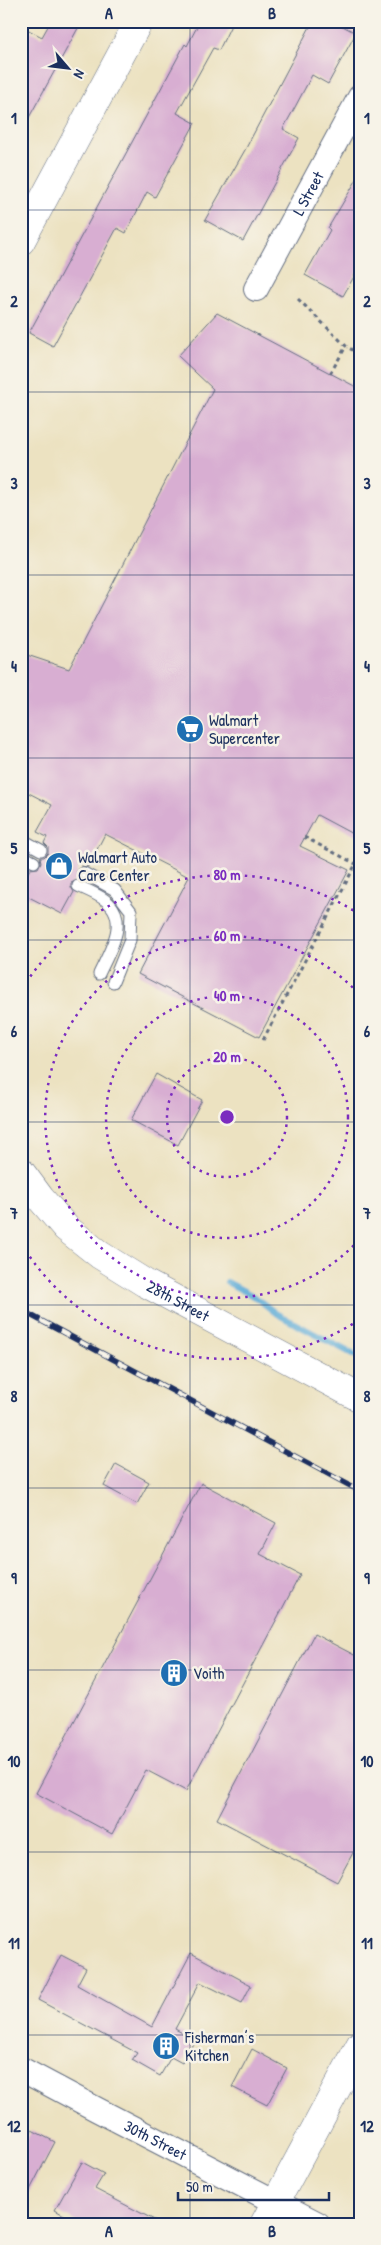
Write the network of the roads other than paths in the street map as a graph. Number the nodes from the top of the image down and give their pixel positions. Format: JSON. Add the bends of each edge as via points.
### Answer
{"nodes":[{"id":1,"x":139,"y":21,"type":"edge"},
{"id":2,"x":360,"y":97,"type":"edge"},
{"id":3,"x":21,"y":241,"type":"edge"},
{"id":4,"x":256,"y":289,"type":"dead end"},
{"id":5,"x":21,"y":839,"type":"edge"},
{"id":6,"x":40,"y":850,"type":"dead end"},
{"id":7,"x":21,"y":855,"type":"edge"},
{"id":8,"x":34,"y":862,"type":"dead end"},
{"id":9,"x":84,"y":873,"type":"dead end"},
{"id":10,"x":78,"y":886,"type":"dead end"},
{"id":11,"x":99,"y":974,"type":"dead end"},
{"id":12,"x":113,"y":982,"type":"dead end"},
{"id":13,"x":21,"y":1172,"type":"edge"},
{"id":14,"x":360,"y":1398,"type":"edge"},
{"id":15,"x":360,"y":2045,"type":"edge"},
{"id":16,"x":21,"y":2068,"type":"edge"},
{"id":17,"x":270,"y":2213,"type":"edge"},
{"id":18,"x":318,"y":2224,"type":"edge"}],
"edges":[{"from":1,"to":3,"type":"main road"},
{"from":2,"to":4,"type":"street","name":"L Street"},
{"from":5,"to":6,"type":"lane"},
{"from":7,"to":8,"type":"lane"},
{"from":9,"to":12,"type":"lane","via":[[115,890],[131,911],[130,940]]},
{"from":10,"to":11,"type":"lane","via":[[107,901],[118,917],[117,936]]},
{"from":13,"to":14,"type":"main road","name":"28th Street","via":[[66,1228],[100,1255],[145,1283]]},
{"from":15,"to":17,"type":"main road"},
{"from":16,"to":17,"type":"street","name":"30th Street"},
{"from":17,"to":18,"type":"street","name":"30th Street"}]}
